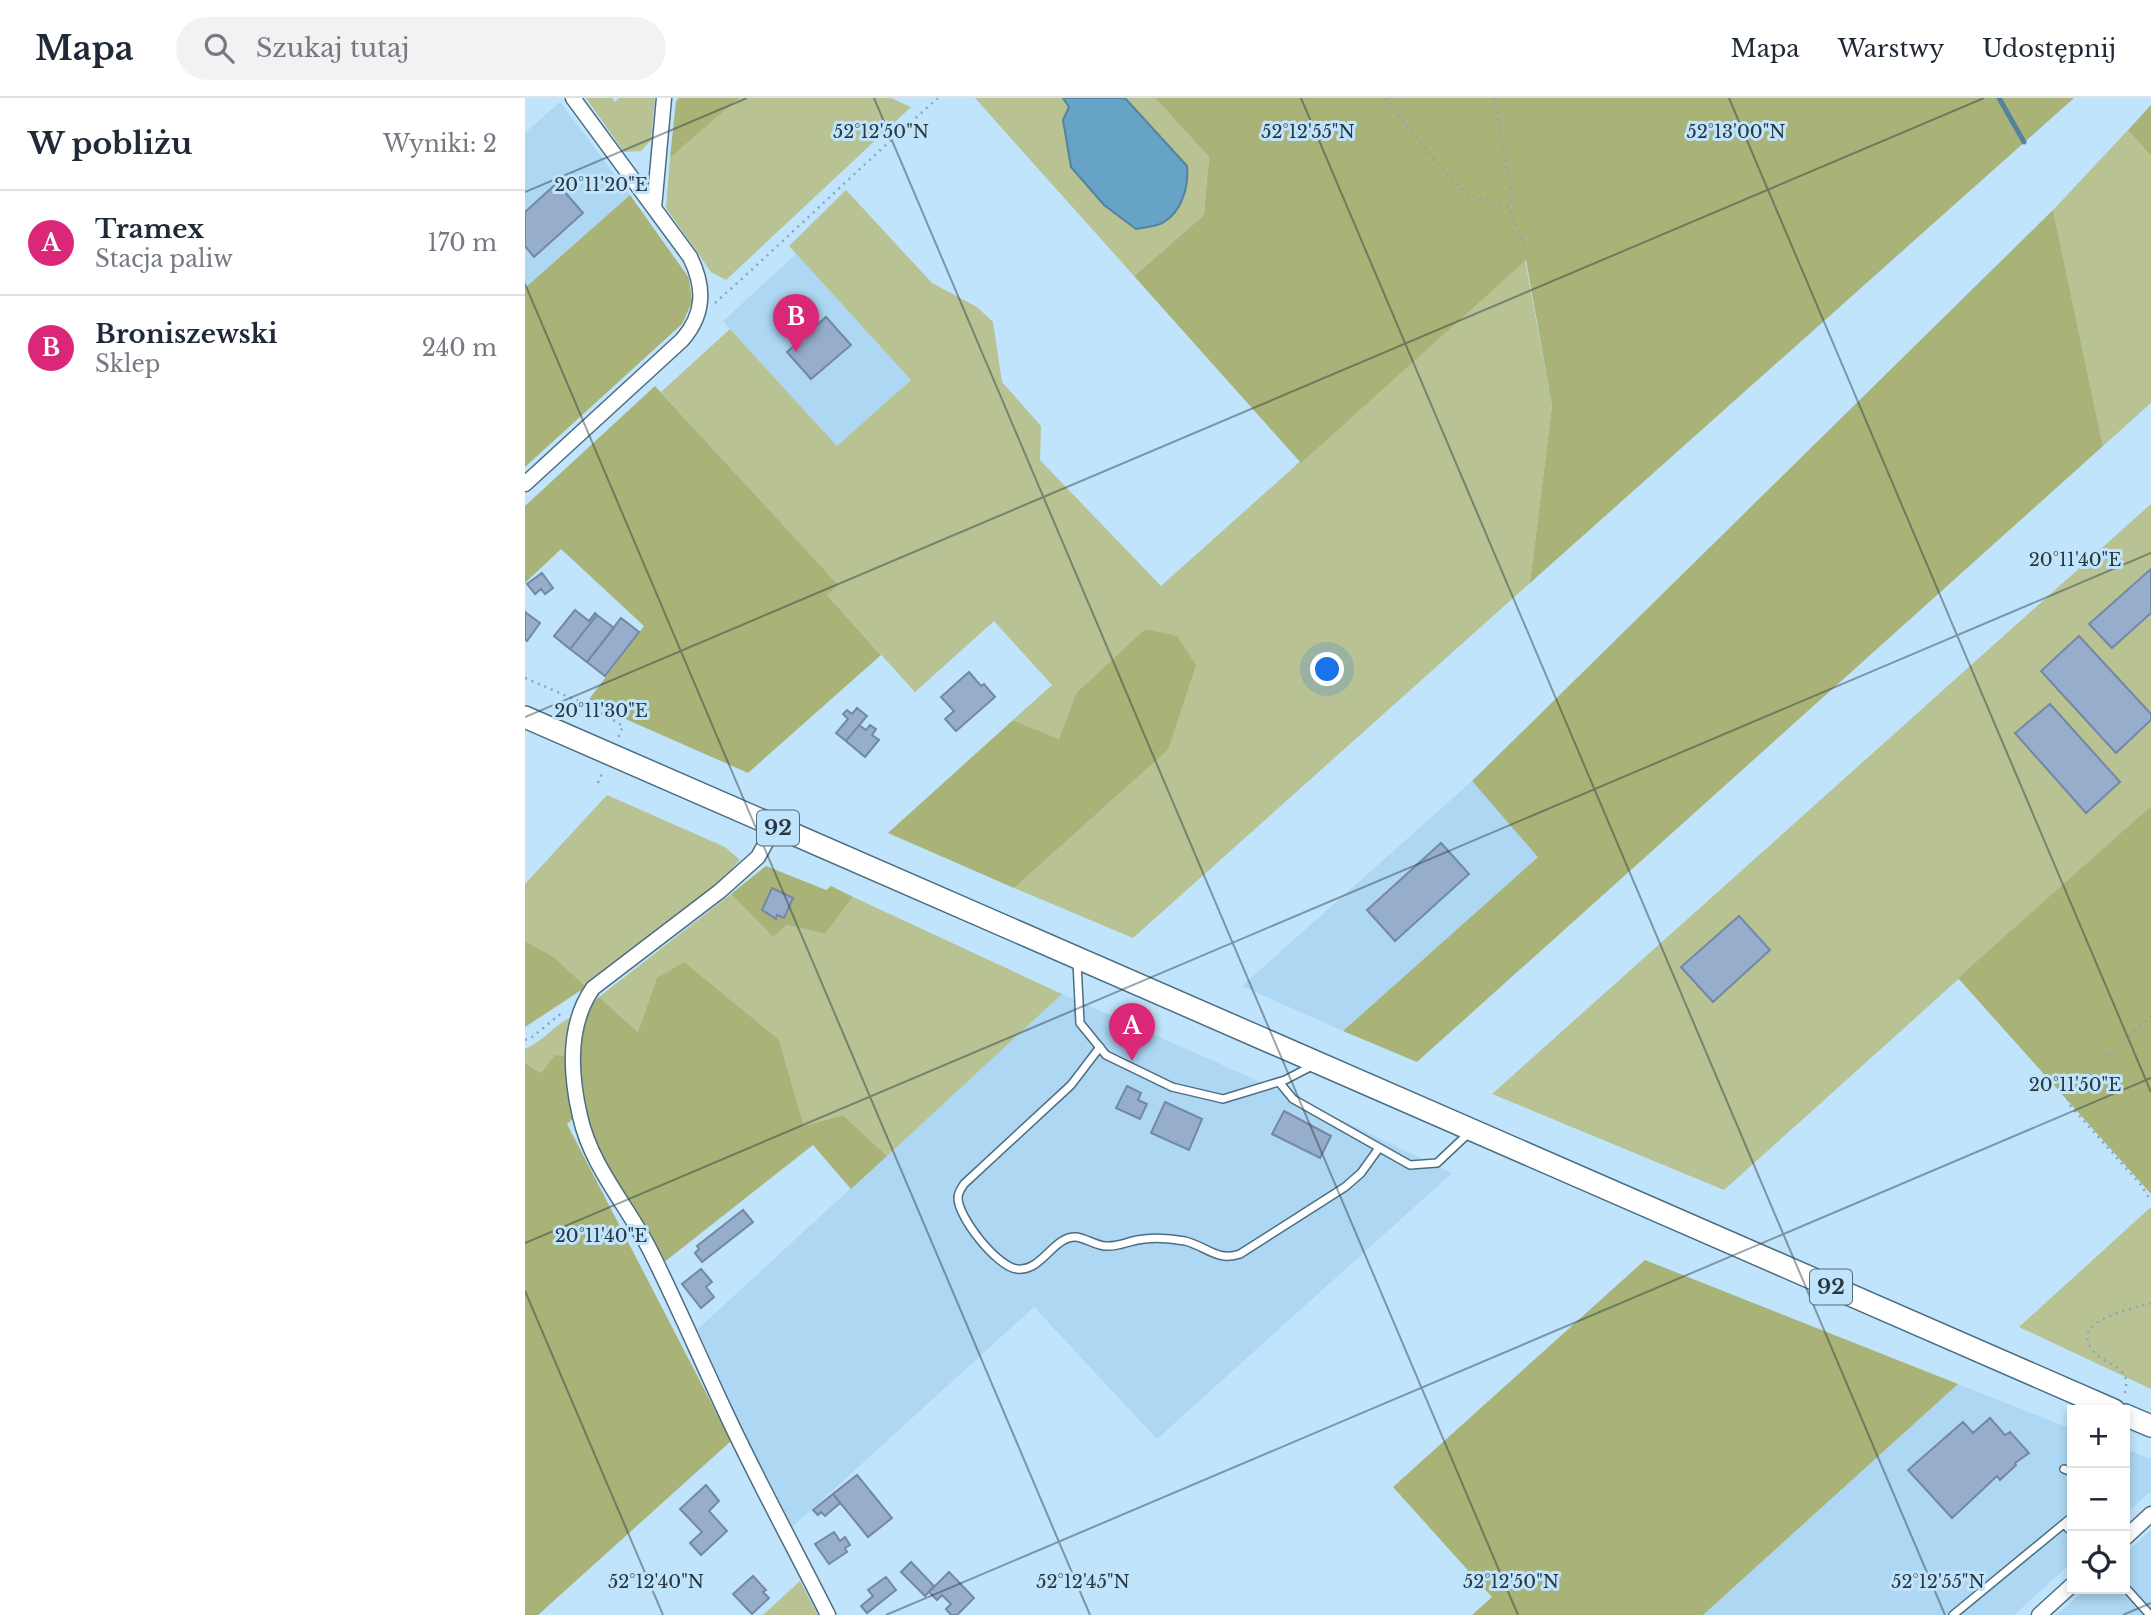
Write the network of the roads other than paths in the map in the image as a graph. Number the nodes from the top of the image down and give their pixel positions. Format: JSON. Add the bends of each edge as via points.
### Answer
{"nodes":[{"id":1,"x":573,"y":98,"type":"edge"},
{"id":2,"x":664,"y":98,"type":"edge"},
{"id":3,"x":654,"y":208,"type":"junction"},
{"id":4,"x":525,"y":484,"type":"edge"},
{"id":5,"x":525,"y":717,"type":"edge"},
{"id":6,"x":775,"y":826,"type":"junction"},
{"id":7,"x":1077,"y":958,"type":"junction"},
{"id":8,"x":1100,"y":1047,"type":"junction"},
{"id":9,"x":1319,"y":1063,"type":"junction"},
{"id":10,"x":1279,"y":1082,"type":"junction"},
{"id":11,"x":1472,"y":1131,"type":"junction"},
{"id":12,"x":1379,"y":1148,"type":"junction"},
{"id":13,"x":2114,"y":1405,"type":"edge"},
{"id":14,"x":2130,"y":1413,"type":"edge"},
{"id":15,"x":2151,"y":1426,"type":"edge"},
{"id":16,"x":2151,"y":1514,"type":"edge"},
{"id":17,"x":2067,"y":1521,"type":"edge"},
{"id":18,"x":2064,"y":1524,"type":"junction"},
{"id":19,"x":2071,"y":1531,"type":"edge"},
{"id":20,"x":2130,"y":1533,"type":"edge"},
{"id":21,"x":2067,"y":1590,"type":"edge"},
{"id":22,"x":2130,"y":1593,"type":"edge"},
{"id":23,"x":828,"y":1615,"type":"edge"},
{"id":24,"x":1953,"y":1615,"type":"edge"},
{"id":25,"x":2039,"y":1615,"type":"edge"},
{"id":26,"x":2150,"y":1615,"type":"edge"}],
"edges":[{"from":1,"to":3,"type":"street"},
{"from":2,"to":3,"type":"street"},
{"from":3,"to":4,"type":"street","via":[[697,271],[702,296],[697,319],[682,340]]},
{"from":5,"to":6,"type":"main road","number":"92"},
{"from":6,"to":7,"type":"main road","number":"92"},
{"from":6,"to":23,"type":"street","via":[[758,857],[720,891],[593,988],[576,1025],[574,1087],[594,1156],[647,1245]]},
{"from":7,"to":8,"type":"lane","via":[[1080,1023]]},
{"from":7,"to":9,"type":"main road","number":"92"},
{"from":8,"to":10,"type":"lane","via":[[1105,1055],[1172,1087],[1223,1099]]},
{"from":8,"to":12,"type":"lane","via":[[1071,1085],[958,1194],[968,1226],[1004,1264],[1015,1269],[1035,1265],[1068,1237],[1103,1246],[1162,1237],[1230,1258],[1345,1187]]},
{"from":9,"to":10,"type":"lane"},
{"from":9,"to":11,"type":"main road","number":"92"},
{"from":10,"to":12,"type":"lane","via":[[1293,1099]]},
{"from":11,"to":12,"type":"lane","via":[[1437,1163],[1410,1165]]},
{"from":11,"to":13,"type":"main road","number":"92"},
{"from":14,"to":15,"type":"main road","number":"92"},
{"from":16,"to":20,"type":"street"},
{"from":17,"to":18,"type":"lane"},
{"from":18,"to":19,"type":"lane"},
{"from":18,"to":24,"type":"lane"},
{"from":21,"to":25,"type":"street"},
{"from":22,"to":26,"type":"lane"}]}
